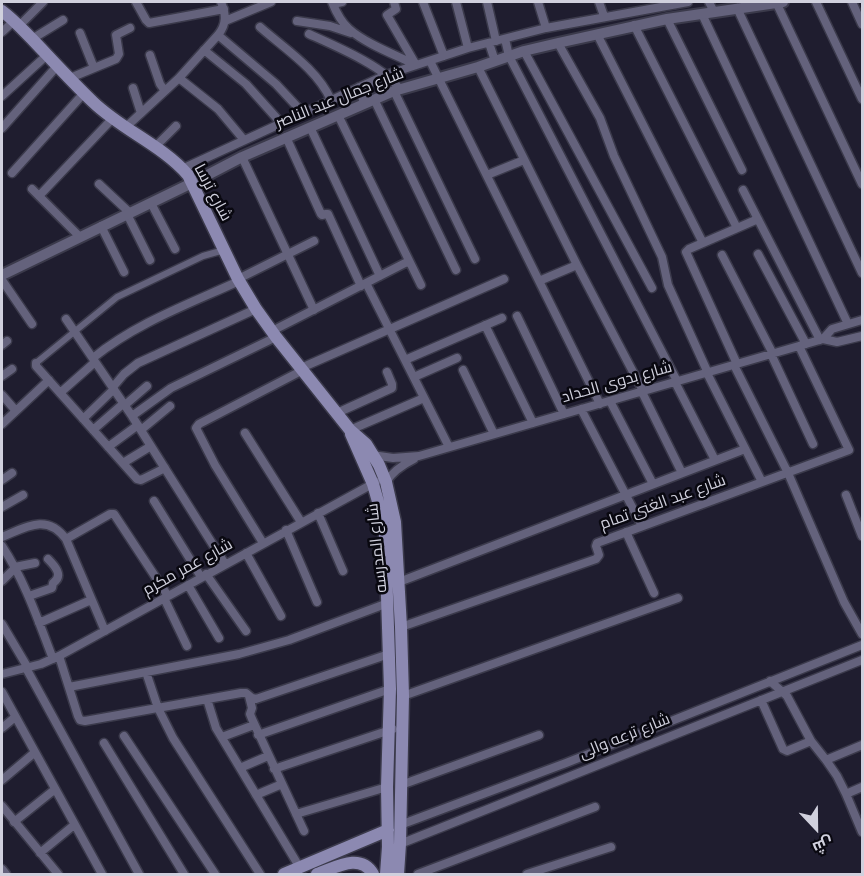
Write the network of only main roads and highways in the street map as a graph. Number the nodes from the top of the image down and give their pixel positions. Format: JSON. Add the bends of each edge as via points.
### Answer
{"nodes":[{"id":1,"x":2,"y":11,"type":"edge"},
{"id":2,"x":350,"y":430,"type":"junction"},
{"id":3,"x":388,"y":830,"type":"junction"},
{"id":4,"x":284,"y":874,"type":"edge"},
{"id":5,"x":317,"y":874,"type":"edge"},
{"id":6,"x":373,"y":874,"type":"edge"},
{"id":7,"x":386,"y":874,"type":"edge"},
{"id":8,"x":398,"y":874,"type":"edge"}],
"edges":[{"from":1,"to":2,"type":"main road","name":"شارع ترسا","via":[[93,102],[182,169],[256,309]]},
{"from":2,"to":3,"type":"main road","name":"شارع المدرسه","via":[[373,484],[383,524],[390,689]]},
{"from":2,"to":8,"type":"main road","name":"شارع المدرسه","via":[[366,444],[385,479],[395,522],[403,696]]},
{"from":3,"to":4,"type":"main road"},
{"from":3,"to":7,"type":"main road","name":"شارع المدرسه"},
{"from":5,"to":6,"type":"main road","via":[[354,862]]}]}
